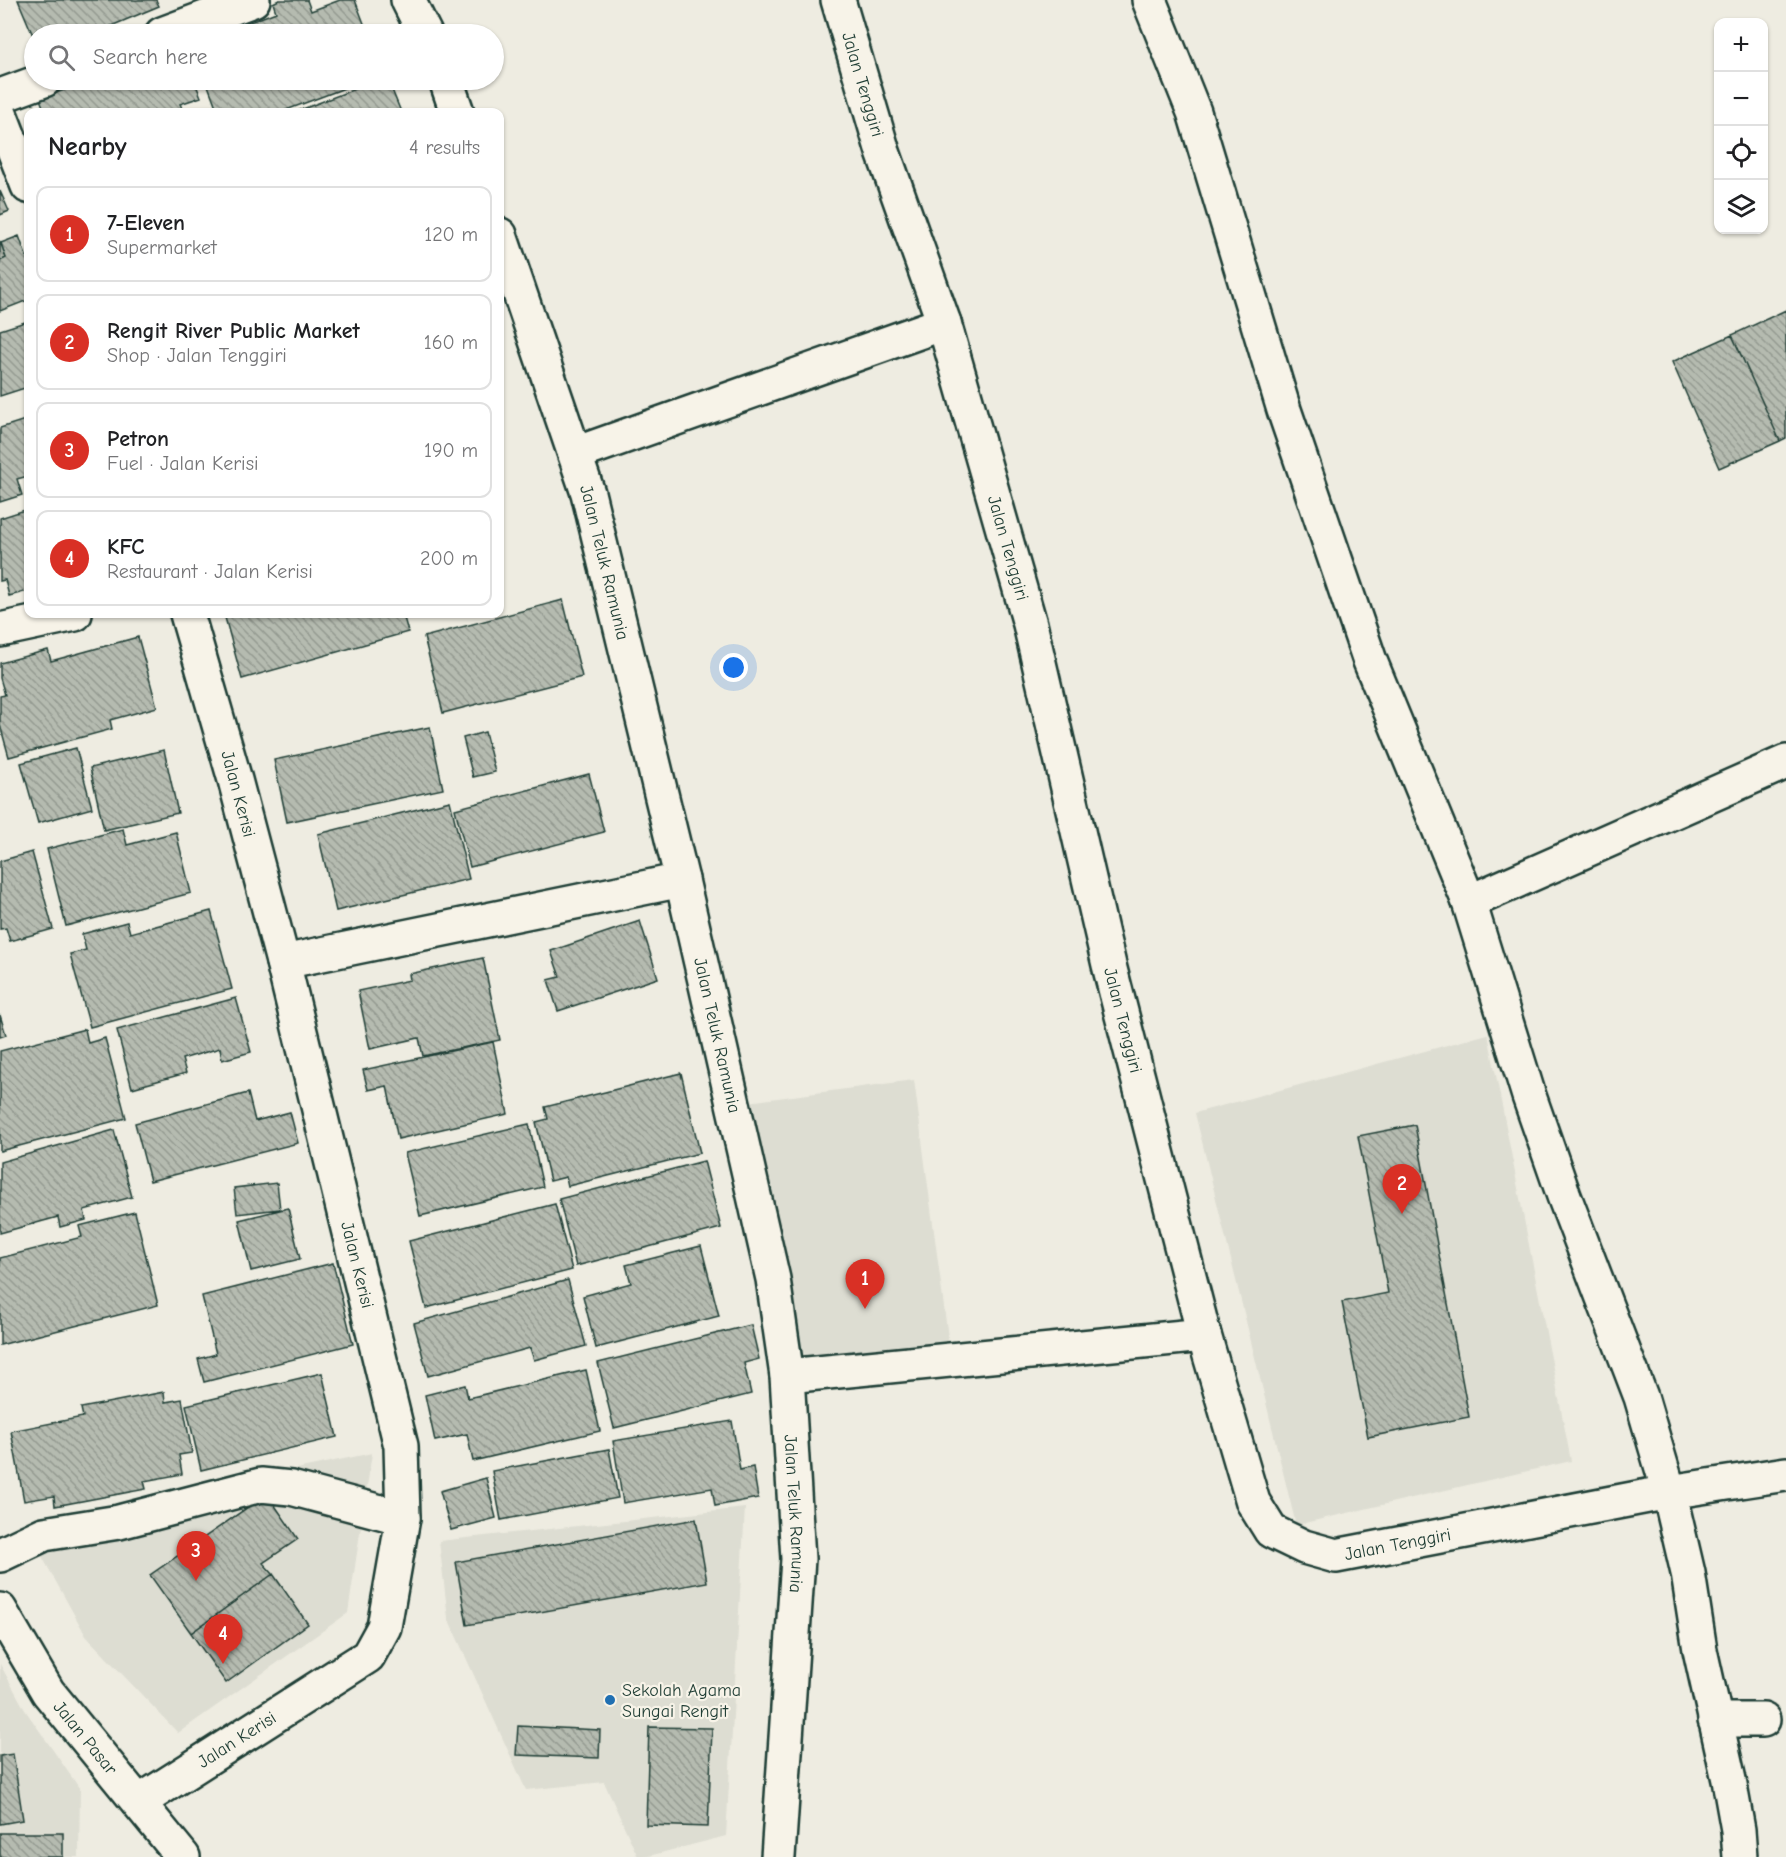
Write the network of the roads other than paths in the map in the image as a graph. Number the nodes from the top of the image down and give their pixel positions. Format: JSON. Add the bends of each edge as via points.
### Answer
{"nodes":[{"id":1,"x":254,"y":0,"type":"edge"},
{"id":2,"x":408,"y":0,"type":"edge"},
{"id":3,"x":837,"y":0,"type":"edge"},
{"id":4,"x":1149,"y":0,"type":"edge"},
{"id":5,"x":189,"y":24,"type":"edge"},
{"id":6,"x":420,"y":24,"type":"edge"},
{"id":7,"x":24,"y":87,"type":"edge"},
{"id":8,"x":449,"y":90,"type":"edge"},
{"id":9,"x":0,"y":96,"type":"edge"},
{"id":10,"x":456,"y":108,"type":"edge"},
{"id":11,"x":0,"y":114,"type":"edge"},
{"id":12,"x":24,"y":176,"type":"edge"},
{"id":13,"x":504,"y":248,"type":"edge"},
{"id":14,"x":944,"y":323,"type":"junction"},
{"id":15,"x":574,"y":454,"type":"junction"},
{"id":16,"x":56,"y":618,"type":"edge"},
{"id":17,"x":188,"y":618,"type":"edge"},
{"id":18,"x":0,"y":630,"type":"edge"},
{"id":19,"x":1786,"y":762,"type":"edge"},
{"id":20,"x":681,"y":880,"type":"junction"},
{"id":21,"x":1469,"y":903,"type":"junction"},
{"id":22,"x":283,"y":962,"type":"junction"},
{"id":23,"x":1204,"y":1335,"type":"junction"},
{"id":24,"x":787,"y":1376,"type":"junction"},
{"id":25,"x":1786,"y":1474,"type":"edge"},
{"id":26,"x":1669,"y":1492,"type":"junction"},
{"id":27,"x":403,"y":1518,"type":"junction"},
{"id":28,"x":0,"y":1555,"type":"edge"},
{"id":29,"x":0,"y":1610,"type":"edge"},
{"id":30,"x":1715,"y":1720,"type":"junction"},
{"id":31,"x":1763,"y":1720,"type":"dead end"},
{"id":32,"x":139,"y":1802,"type":"junction"},
{"id":33,"x":183,"y":1857,"type":"edge"},
{"id":34,"x":778,"y":1857,"type":"edge"},
{"id":35,"x":1740,"y":1857,"type":"edge"}],
"edges":[{"from":1,"to":5,"type":"street"},
{"from":2,"to":6,"type":"street"},
{"from":3,"to":14,"type":"street","name":"Jalan Tenggiri","via":[[884,152]]},
{"from":4,"to":21,"type":"street","via":[[1194,112],[1284,410],[1370,661]]},
{"from":7,"to":9,"type":"street"},
{"from":8,"to":10,"type":"street"},
{"from":11,"to":12,"type":"street"},
{"from":13,"to":15,"type":"street","name":"Jalan Teluk Ramunia"},
{"from":14,"to":15,"type":"street"},
{"from":14,"to":23,"type":"street","name":"Jalan Tenggiri","via":[[1030,624],[1109,964]]},
{"from":15,"to":20,"type":"street","name":"Jalan Teluk Ramunia","via":[[591,505]]},
{"from":16,"to":18,"type":"street"},
{"from":17,"to":22,"type":"street","name":"Jalan Kerisi"},
{"from":19,"to":21,"type":"street"},
{"from":20,"to":22,"type":"street"},
{"from":20,"to":24,"type":"street","name":"Jalan Teluk Ramunia","via":[[772,1279]]},
{"from":21,"to":26,"type":"street","via":[[1529,1096],[1641,1397]]},
{"from":22,"to":27,"type":"street","name":"Jalan Kerisi","via":[[401,1446]]},
{"from":23,"to":24,"type":"street"},
{"from":23,"to":26,"type":"street","name":"Jalan Tenggiri","via":[[1252,1502],[1271,1531],[1304,1547],[1336,1556]]},
{"from":24,"to":34,"type":"street","name":"Jalan Teluk Ramunia","via":[[798,1560]]},
{"from":25,"to":26,"type":"street","name":"Jalan Tenggiri"},
{"from":26,"to":30,"type":"street"},
{"from":27,"to":28,"type":"street","via":[[291,1488],[261,1485],[119,1522],[44,1534]]},
{"from":27,"to":32,"type":"street","name":"Jalan Kerisi","via":[[384,1628],[368,1656]]},
{"from":29,"to":32,"type":"street","name":"Jalan Pasar","via":[[48,1692]]},
{"from":30,"to":31,"type":"street"},
{"from":30,"to":35,"type":"street","via":[[1731,1790]]},
{"from":32,"to":33,"type":"street","name":"Jalan Pasar"}]}
